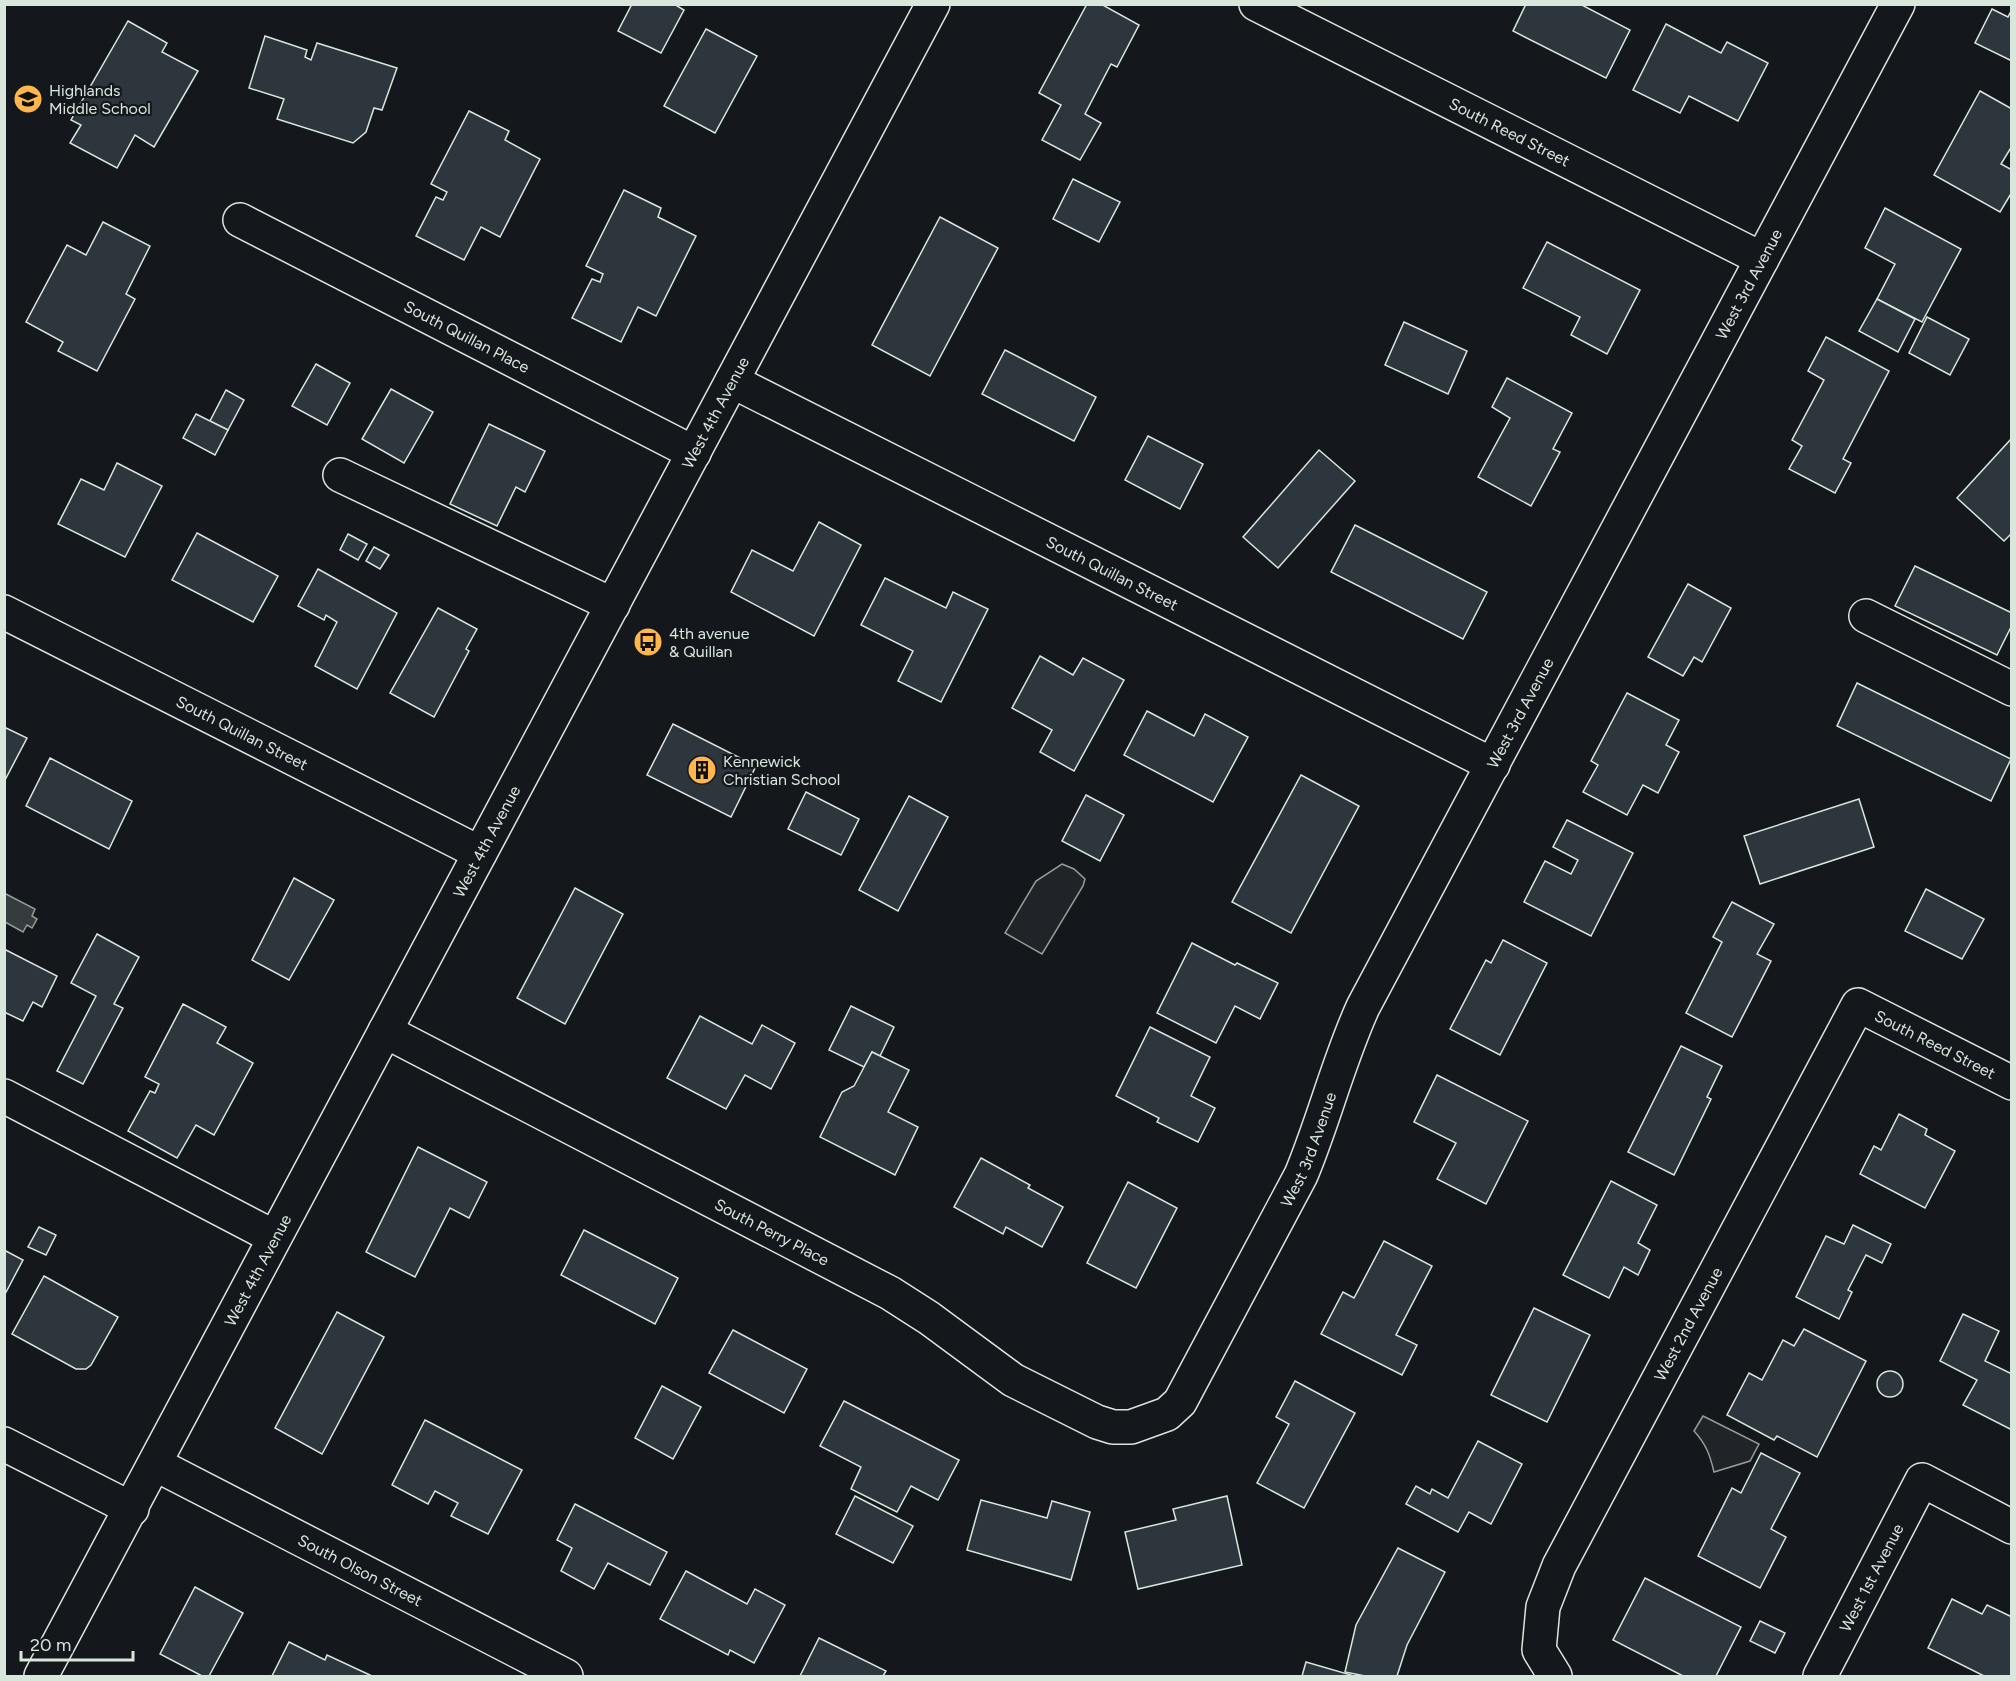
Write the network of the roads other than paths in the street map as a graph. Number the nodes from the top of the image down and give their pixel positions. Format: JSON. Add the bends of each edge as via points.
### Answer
{"nodes":[{"id":1,"x":933,"y":4,"type":"edge"},
{"id":2,"x":1256,"y":4,"type":"edge"},
{"id":3,"x":1898,"y":4,"type":"edge"},
{"id":4,"x":240,"y":220,"type":"dead end"},
{"id":5,"x":1762,"y":259,"type":"junction"},
{"id":6,"x":732,"y":381,"type":"junction"},
{"id":7,"x":694,"y":453,"type":"junction"},
{"id":8,"x":340,"y":475,"type":"dead end"},
{"id":9,"x":613,"y":605,"type":"junction"},
{"id":10,"x":4,"y":612,"type":"edge"},
{"id":11,"x":1866,"y":616,"type":"dead end"},
{"id":12,"x":2012,"y":689,"type":"edge"},
{"id":13,"x":1494,"y":765,"type":"junction"},
{"id":14,"x":480,"y":853,"type":"junction"},
{"id":15,"x":1858,"y":1005,"type":"joint"},
{"id":16,"x":385,"y":1030,"type":"junction"},
{"id":17,"x":2012,"y":1083,"type":"edge"},
{"id":18,"x":4,"y":1096,"type":"edge"},
{"id":19,"x":274,"y":1238,"type":"junction"},
{"id":20,"x":1154,"y":1420,"type":"joint"},
{"id":21,"x":4,"y":1444,"type":"edge"},
{"id":22,"x":155,"y":1464,"type":"junction"},
{"id":23,"x":132,"y":1509,"type":"junction"},
{"id":24,"x":2012,"y":1527,"type":"edge"},
{"id":25,"x":1547,"y":1663,"type":"edge"},
{"id":26,"x":41,"y":1677,"type":"edge"},
{"id":27,"x":566,"y":1677,"type":"edge"},
{"id":28,"x":1820,"y":1677,"type":"edge"}],
"edges":[{"from":1,"to":6,"type":"street","name":"West 4th Avenue"},
{"from":2,"to":5,"type":"street","name":"South Reed Street"},
{"from":3,"to":5,"type":"street","name":"West 3rd Avenue"},
{"from":4,"to":7,"type":"street","name":"South Quillan Place"},
{"from":5,"to":13,"type":"street","name":"West 3rd Avenue"},
{"from":6,"to":7,"type":"street","name":"West 4th Avenue"},
{"from":6,"to":13,"type":"street","name":"South Quillan Street"},
{"from":7,"to":9,"type":"street","name":"West 4th Avenue"},
{"from":8,"to":9,"type":"street"},
{"from":9,"to":14,"type":"street","name":"West 4th Avenue"},
{"from":10,"to":14,"type":"street","name":"South Quillan Street"},
{"from":11,"to":12,"type":"street"},
{"from":13,"to":20,"type":"street","name":"West 3rd Avenue","via":[[1363,1007],[1301,1175],[1180,1402]]},
{"from":14,"to":16,"type":"street","name":"West 4th Avenue"},
{"from":15,"to":17,"type":"street","name":"South Reed Street"},
{"from":15,"to":25,"type":"street","name":"West 2nd Avenue","via":[[1559,1566],[1543,1607]]},
{"from":16,"to":19,"type":"street","name":"West 4th Avenue"},
{"from":16,"to":20,"type":"street","name":"South Perry Place","via":[[890,1293],[1024,1386],[1113,1427],[1131,1427]]},
{"from":18,"to":19,"type":"street"},
{"from":19,"to":22,"type":"street","name":"West 4th Avenue"},
{"from":21,"to":23,"type":"street"},
{"from":22,"to":23,"type":"street","name":"West 4th Avenue"},
{"from":22,"to":27,"type":"street","name":"South Olson Street"},
{"from":23,"to":26,"type":"street","name":"West 4th Avenue"},
{"from":24,"to":28,"type":"street","name":"West 1st Avenue","via":[[1922,1480]]}]}
